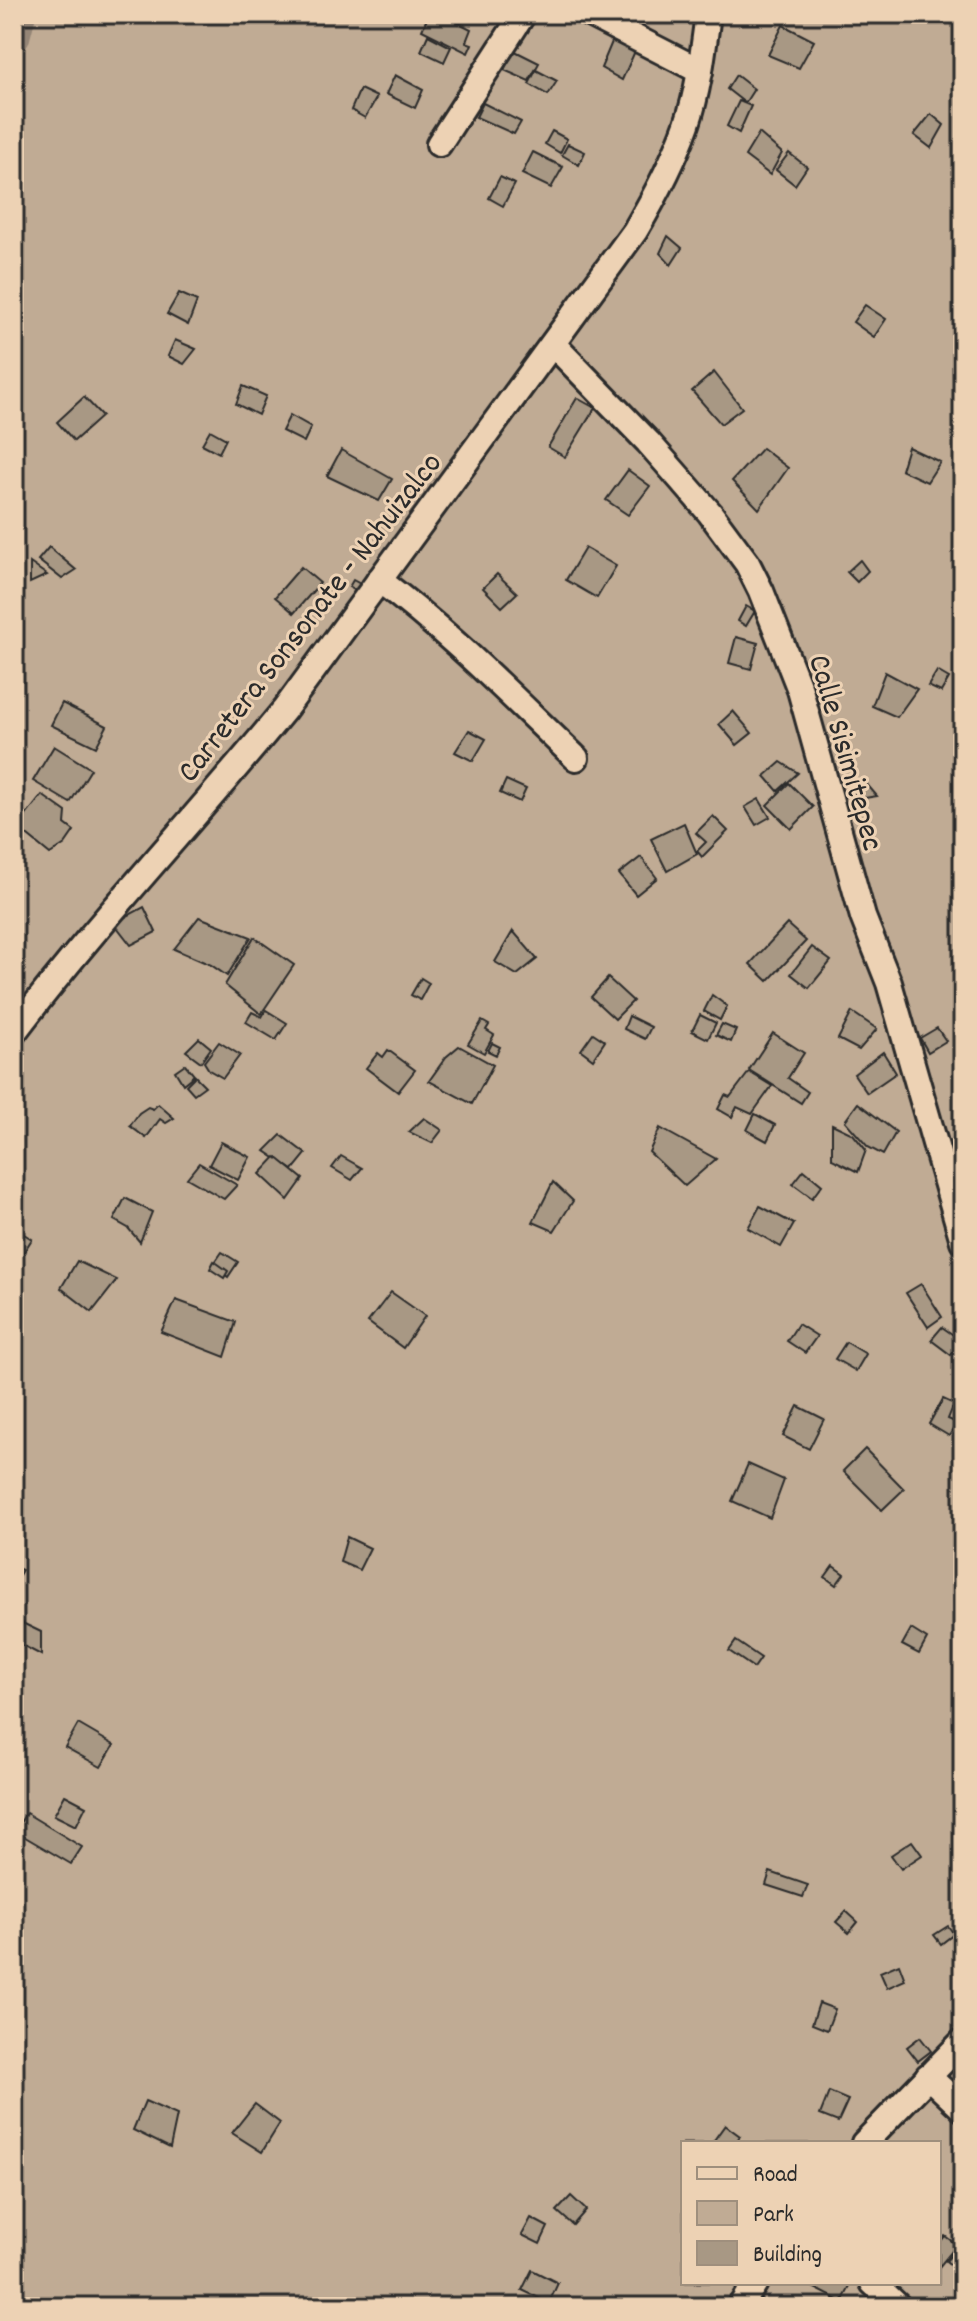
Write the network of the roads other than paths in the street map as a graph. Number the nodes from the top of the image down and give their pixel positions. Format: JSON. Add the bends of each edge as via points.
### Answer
{"nodes":[{"id":1,"x":523,"y":14,"type":"edge"},
{"id":2,"x":589,"y":14,"type":"edge"},
{"id":3,"x":708,"y":14,"type":"edge"},
{"id":4,"x":700,"y":71,"type":"junction"},
{"id":5,"x":439,"y":144,"type":"dead end"},
{"id":6,"x":554,"y":345,"type":"junction"},
{"id":7,"x":379,"y":580,"type":"junction"},
{"id":8,"x":576,"y":758,"type":"dead end"},
{"id":9,"x":14,"y":1032,"type":"edge"},
{"id":10,"x":963,"y":1241,"type":"edge"},
{"id":11,"x":963,"y":2041,"type":"edge"},
{"id":12,"x":928,"y":2076,"type":"junction"},
{"id":13,"x":963,"y":2109,"type":"edge"},
{"id":14,"x":866,"y":2141,"type":"edge"},
{"id":15,"x":754,"y":2285,"type":"edge"},
{"id":16,"x":875,"y":2285,"type":"edge"},
{"id":17,"x":740,"y":2307,"type":"edge"},
{"id":18,"x":899,"y":2307,"type":"edge"}],
"edges":[{"from":1,"to":5,"type":"street"},
{"from":2,"to":4,"type":"street"},
{"from":3,"to":4,"type":"street","name":"Carretera Sonsonate - Nahuizalco"},
{"from":4,"to":6,"type":"street","name":"Carretera Sonsonate - Nahuizalco","via":[[687,124],[659,188]]},
{"from":6,"to":7,"type":"street","name":"Carretera Sonsonate - Nahuizalco"},
{"from":6,"to":10,"type":"street","name":"Calle Sisimitepec","via":[[710,513],[761,591],[800,690]]},
{"from":7,"to":8,"type":"street"},
{"from":7,"to":9,"type":"street","name":"Carretera Sonsonate - Nahuizalco","via":[[285,709],[95,928]]},
{"from":11,"to":12,"type":"street"},
{"from":12,"to":13,"type":"street"},
{"from":12,"to":14,"type":"street"},
{"from":15,"to":17,"type":"street"},
{"from":16,"to":18,"type":"street"}]}
